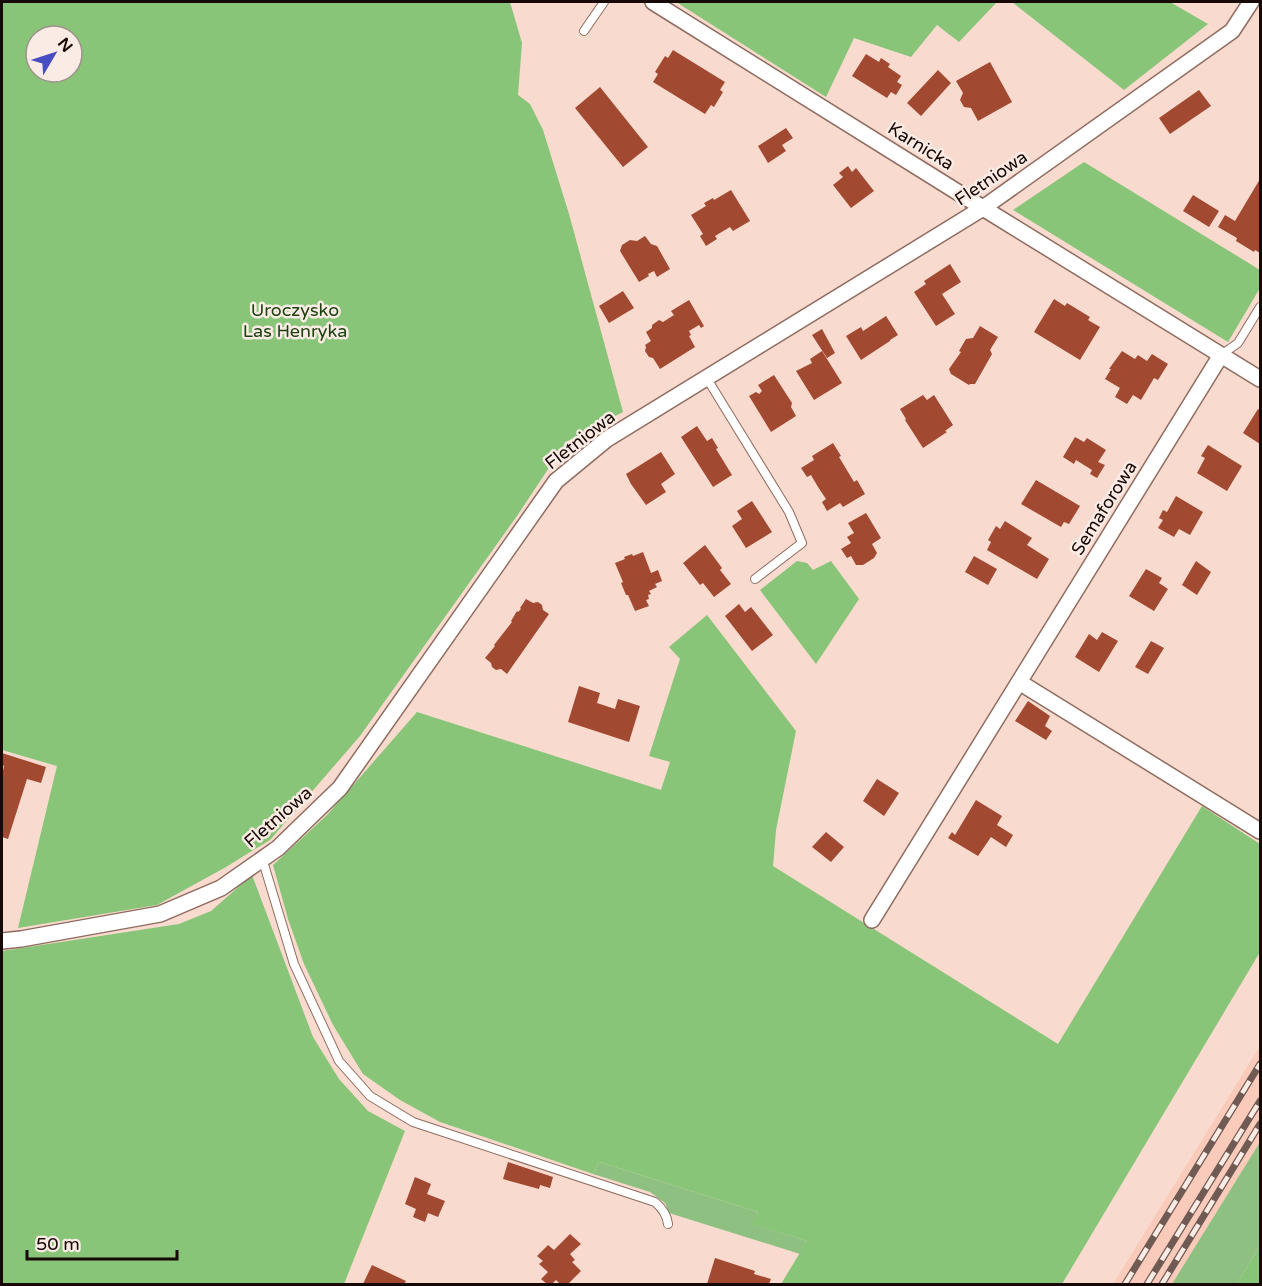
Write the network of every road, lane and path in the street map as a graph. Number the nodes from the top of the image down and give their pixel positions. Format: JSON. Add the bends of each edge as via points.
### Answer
{"nodes":[{"id":1,"x":604,"y":2,"type":"edge"},
{"id":2,"x":653,"y":2,"type":"edge"},
{"id":3,"x":1251,"y":2,"type":"edge"},
{"id":4,"x":584,"y":31,"type":"dead end"},
{"id":5,"x":983,"y":208,"type":"junction"},
{"id":6,"x":1260,"y":307,"type":"edge"},
{"id":7,"x":1221,"y":355,"type":"junction"},
{"id":8,"x":706,"y":377,"type":"junction"},
{"id":9,"x":1260,"y":379,"type":"edge"},
{"id":10,"x":754,"y":579,"type":"dead end"},
{"id":11,"x":1019,"y":682,"type":"junction"},
{"id":12,"x":1260,"y":831,"type":"edge"},
{"id":13,"x":262,"y":858,"type":"junction"},
{"id":14,"x":872,"y":920,"type":"dead end"},
{"id":15,"x":2,"y":941,"type":"edge"},
{"id":16,"x":668,"y":1224,"type":"dead end"}],
"edges":[{"from":1,"to":4,"type":"lane"},
{"from":2,"to":5,"type":"street","name":"Karnicka"},
{"from":3,"to":5,"type":"street","name":"Fletniowa","via":[[1232,31]]},
{"from":5,"to":7,"type":"street","name":"Karnicka"},
{"from":5,"to":8,"type":"street","name":"Fletniowa"},
{"from":6,"to":7,"type":"lane","via":[[1238,342]]},
{"from":7,"to":9,"type":"street","name":"Karnicka"},
{"from":7,"to":11,"type":"street","name":"Semaforowa"},
{"from":8,"to":10,"type":"lane","via":[[789,512],[802,543]]},
{"from":8,"to":13,"type":"street","name":"Fletniowa","via":[[608,439],[556,481],[340,788],[278,848]]},
{"from":11,"to":12,"type":"street"},
{"from":11,"to":14,"type":"street","name":"Semaforowa"},
{"from":13,"to":15,"type":"street","name":"Fletniowa","via":[[221,888],[160,914]]},
{"from":13,"to":16,"type":"lane","via":[[294,964],[339,1061],[370,1096],[413,1122],[655,1202],[668,1218]]}]}
